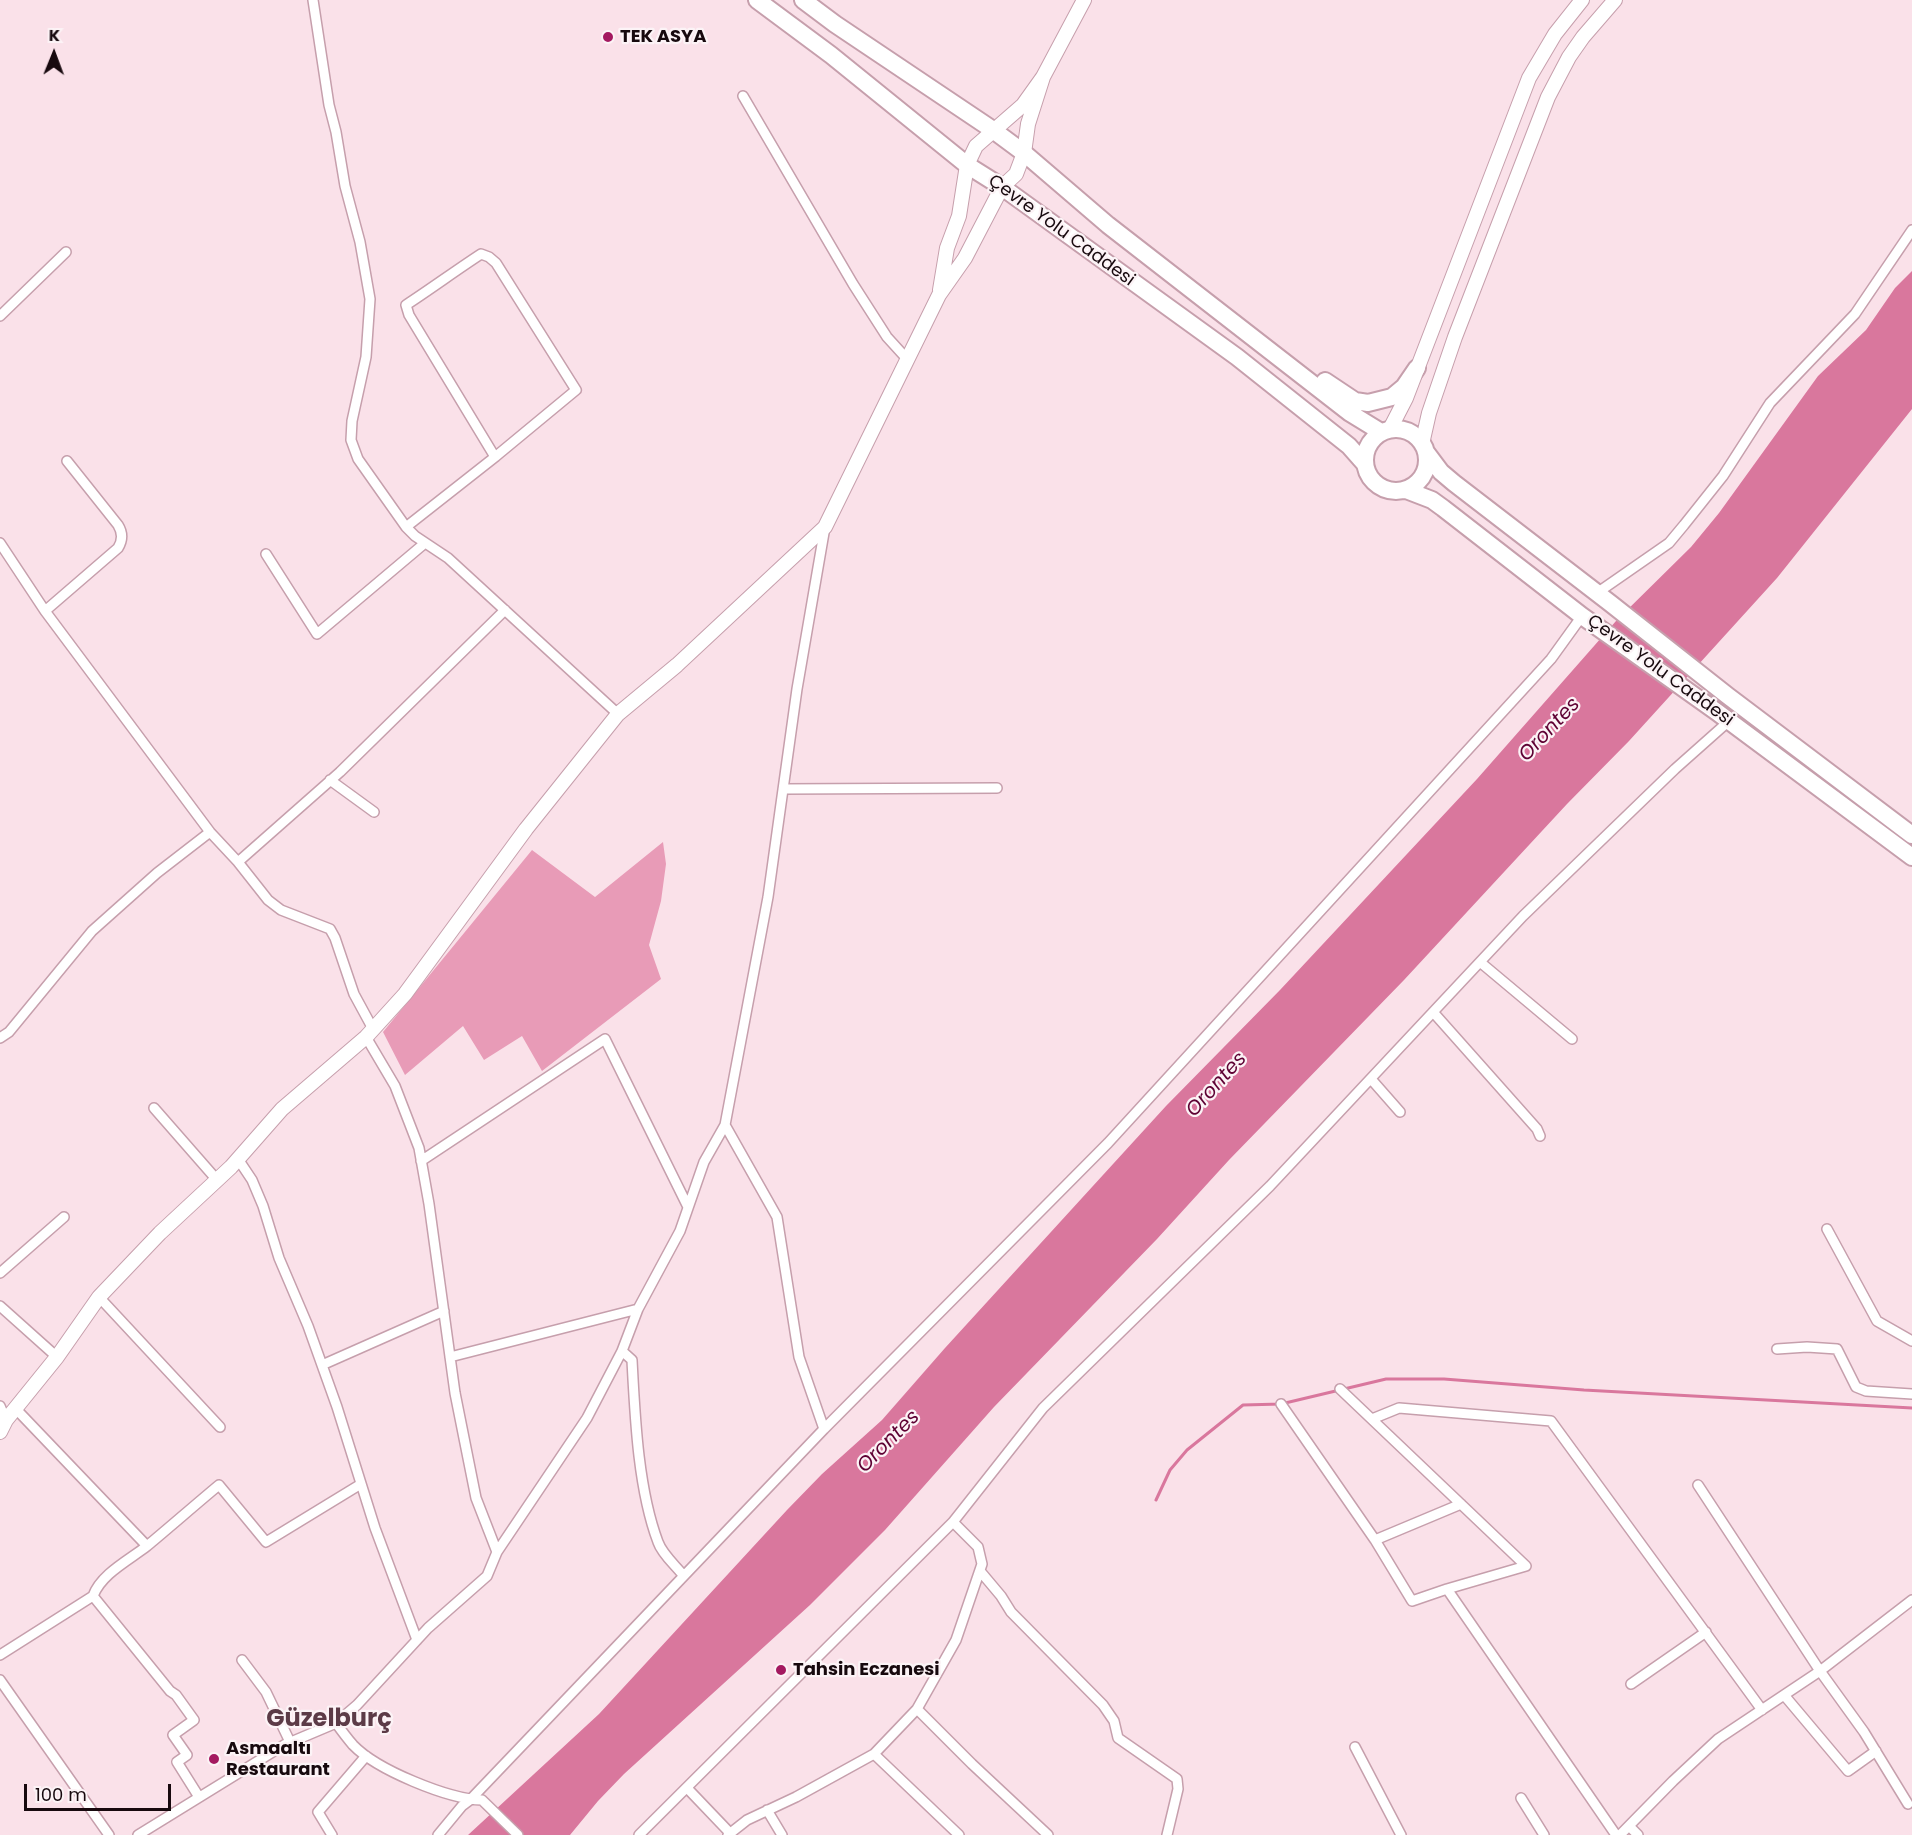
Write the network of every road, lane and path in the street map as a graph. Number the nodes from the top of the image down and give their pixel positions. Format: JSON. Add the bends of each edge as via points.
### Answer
{"nodes":[{"id":1,"x":313,"y":0,"type":"edge"},
{"id":2,"x":757,"y":0,"type":"edge"},
{"id":3,"x":803,"y":0,"type":"edge"},
{"id":4,"x":1084,"y":0,"type":"edge"},
{"id":5,"x":1582,"y":0,"type":"edge"},
{"id":6,"x":1615,"y":0,"type":"edge"},
{"id":7,"x":1043,"y":77,"type":"junction"},
{"id":8,"x":742,"y":96,"type":"dead end"},
{"id":9,"x":993,"y":130,"type":"junction"},
{"id":10,"x":1024,"y":153,"type":"junction"},
{"id":11,"x":967,"y":165,"type":"junction"},
{"id":12,"x":1002,"y":187,"type":"junction"},
{"id":13,"x":1912,"y":230,"type":"edge"},
{"id":14,"x":66,"y":252,"type":"dead end"},
{"id":15,"x":939,"y":295,"type":"junction"},
{"id":16,"x":0,"y":316,"type":"edge"},
{"id":17,"x":908,"y":359,"type":"junction"},
{"id":18,"x":1417,"y":368,"type":"junction"},
{"id":19,"x":1300,"y":374,"type":"junction"},
{"id":20,"x":1386,"y":431,"type":"junction"},
{"id":21,"x":1424,"y":448,"type":"junction"},
{"id":22,"x":495,"y":457,"type":"junction"},
{"id":23,"x":67,"y":461,"type":"dead end"},
{"id":24,"x":1364,"y":463,"type":"junction"},
{"id":25,"x":1406,"y":490,"type":"junction"},
{"id":26,"x":405,"y":527,"type":"junction"},
{"id":27,"x":825,"y":527,"type":"junction"},
{"id":28,"x":0,"y":543,"type":"edge"},
{"id":29,"x":425,"y":543,"type":"junction"},
{"id":30,"x":267,"y":554,"type":"dead end"},
{"id":31,"x":1604,"y":598,"type":"junction"},
{"id":32,"x":45,"y":610,"type":"junction"},
{"id":33,"x":505,"y":610,"type":"junction"},
{"id":34,"x":1588,"y":619,"type":"junction"},
{"id":35,"x":618,"y":714,"type":"junction"},
{"id":36,"x":1723,"y":716,"type":"junction"},
{"id":37,"x":330,"y":780,"type":"junction"},
{"id":38,"x":997,"y":788,"type":"dead end"},
{"id":39,"x":783,"y":789,"type":"junction"},
{"id":40,"x":374,"y":812,"type":"dead end"},
{"id":41,"x":210,"y":832,"type":"junction"},
{"id":42,"x":1912,"y":835,"type":"edge"},
{"id":43,"x":1912,"y":857,"type":"edge"},
{"id":44,"x":238,"y":862,"type":"junction"},
{"id":45,"x":1480,"y":962,"type":"junction"},
{"id":46,"x":1433,"y":1012,"type":"junction"},
{"id":47,"x":370,"y":1033,"type":"junction"},
{"id":48,"x":0,"y":1038,"type":"edge"},
{"id":49,"x":1572,"y":1039,"type":"dead end"},
{"id":50,"x":1371,"y":1078,"type":"junction"},
{"id":51,"x":154,"y":1108,"type":"dead end"},
{"id":52,"x":1400,"y":1112,"type":"dead end"},
{"id":53,"x":725,"y":1125,"type":"junction"},
{"id":54,"x":1540,"y":1136,"type":"dead end"},
{"id":55,"x":238,"y":1159,"type":"junction"},
{"id":56,"x":421,"y":1161,"type":"junction"},
{"id":57,"x":217,"y":1180,"type":"junction"},
{"id":58,"x":688,"y":1207,"type":"junction"},
{"id":59,"x":64,"y":1217,"type":"dead end"},
{"id":60,"x":1827,"y":1229,"type":"dead end"},
{"id":61,"x":0,"y":1273,"type":"edge"},
{"id":62,"x":99,"y":1298,"type":"junction"},
{"id":63,"x":0,"y":1306,"type":"edge"},
{"id":64,"x":638,"y":1309,"type":"junction"},
{"id":65,"x":444,"y":1311,"type":"junction"},
{"id":66,"x":1912,"y":1341,"type":"edge"},
{"id":67,"x":1777,"y":1349,"type":"dead end"},
{"id":68,"x":622,"y":1351,"type":"junction"},
{"id":69,"x":57,"y":1357,"type":"junction"},
{"id":70,"x":450,"y":1357,"type":"junction"},
{"id":71,"x":322,"y":1365,"type":"junction"},
{"id":72,"x":1340,"y":1389,"type":"dead end"},
{"id":73,"x":1912,"y":1395,"type":"edge"},
{"id":74,"x":1281,"y":1404,"type":"dead end"},
{"id":75,"x":0,"y":1406,"type":"edge"},
{"id":76,"x":15,"y":1408,"type":"junction"},
{"id":77,"x":1372,"y":1419,"type":"junction"},
{"id":78,"x":3,"y":1426,"type":"edge"},
{"id":79,"x":220,"y":1427,"type":"dead end"},
{"id":80,"x":824,"y":1429,"type":"junction"},
{"id":81,"x":361,"y":1484,"type":"junction"},
{"id":82,"x":1698,"y":1485,"type":"dead end"},
{"id":83,"x":1461,"y":1504,"type":"junction"},
{"id":84,"x":953,"y":1522,"type":"junction"},
{"id":85,"x":1375,"y":1540,"type":"junction"},
{"id":86,"x":147,"y":1546,"type":"junction"},
{"id":87,"x":497,"y":1552,"type":"junction"},
{"id":88,"x":980,"y":1571,"type":"junction"},
{"id":89,"x":683,"y":1575,"type":"junction"},
{"id":90,"x":1448,"y":1589,"type":"junction"},
{"id":91,"x":93,"y":1596,"type":"junction"},
{"id":92,"x":1912,"y":1600,"type":"edge"},
{"id":93,"x":1706,"y":1632,"type":"junction"},
{"id":94,"x":417,"y":1640,"type":"junction"},
{"id":95,"x":0,"y":1655,"type":"edge"},
{"id":96,"x":242,"y":1660,"type":"dead end"},
{"id":97,"x":1821,"y":1671,"type":"junction"},
{"id":98,"x":0,"y":1680,"type":"edge"},
{"id":99,"x":1631,"y":1684,"type":"dead end"},
{"id":100,"x":1784,"y":1695,"type":"junction"},
{"id":101,"x":917,"y":1708,"type":"junction"},
{"id":102,"x":1762,"y":1710,"type":"junction"},
{"id":103,"x":336,"y":1723,"type":"junction"},
{"id":104,"x":290,"y":1742,"type":"junction"},
{"id":105,"x":1355,"y":1747,"type":"dead end"},
{"id":106,"x":1876,"y":1751,"type":"junction"},
{"id":107,"x":874,"y":1754,"type":"junction"},
{"id":108,"x":366,"y":1756,"type":"junction"},
{"id":109,"x":687,"y":1788,"type":"junction"},
{"id":110,"x":199,"y":1797,"type":"junction"},
{"id":111,"x":1521,"y":1798,"type":"dead end"},
{"id":112,"x":470,"y":1800,"type":"junction"},
{"id":113,"x":1908,"y":1804,"type":"dead end"},
{"id":114,"x":767,"y":1810,"type":"junction"},
{"id":115,"x":1629,"y":1826,"type":"junction"},
{"id":116,"x":642,"y":1834,"type":"edge"},
{"id":117,"x":729,"y":1834,"type":"edge"},
{"id":118,"x":109,"y":1835,"type":"edge"},
{"id":119,"x":138,"y":1835,"type":"edge"},
{"id":120,"x":332,"y":1835,"type":"edge"},
{"id":121,"x":438,"y":1835,"type":"edge"},
{"id":122,"x":518,"y":1835,"type":"edge"},
{"id":123,"x":782,"y":1835,"type":"edge"},
{"id":124,"x":959,"y":1835,"type":"edge"},
{"id":125,"x":1048,"y":1835,"type":"edge"},
{"id":126,"x":1167,"y":1835,"type":"edge"},
{"id":127,"x":1401,"y":1835,"type":"edge"},
{"id":128,"x":1544,"y":1835,"type":"edge"},
{"id":129,"x":1618,"y":1835,"type":"edge"},
{"id":130,"x":1638,"y":1835,"type":"edge"}],
"edges":[{"from":1,"to":26,"type":"street","via":[[329,105],[370,299],[366,357],[351,440],[358,459]]},
{"from":2,"to":11,"type":"highway","name":"Çevre Yolu Caddesi"},
{"from":3,"to":9,"type":"highway","name":"Çevre Yolu Caddesi"},
{"from":4,"to":7,"type":"street"},
{"from":5,"to":18,"type":"street","via":[[1555,34],[1529,78]]},
{"from":6,"to":21,"type":"street","via":[[1573,51],[1548,97],[1455,337],[1430,414]]},
{"from":7,"to":9,"type":"street","via":[[1023,105]]},
{"from":7,"to":10,"type":"street","via":[[1028,124]]},
{"from":8,"to":17,"type":"street","via":[[853,284],[887,337]]},
{"from":9,"to":10,"type":"highway","name":"Çevre Yolu Caddesi"},
{"from":9,"to":11,"type":"street","via":[[976,146]]},
{"from":10,"to":12,"type":"street","via":[[1016,174]]},
{"from":10,"to":19,"type":"highway","name":"Çevre Yolu Caddesi","via":[[1108,225]]},
{"from":11,"to":12,"type":"highway","name":"Çevre Yolu Caddesi"},
{"from":11,"to":15,"type":"street"},
{"from":12,"to":15,"type":"street","via":[[965,258]]},
{"from":12,"to":24,"type":"highway","name":"Çevre Yolu Caddesi","via":[[1237,357],[1349,446]]},
{"from":13,"to":31,"type":"street","via":[[1855,314],[1770,403],[1723,476],[1669,543]]},
{"from":14,"to":16,"type":"street"},
{"from":15,"to":17,"type":"street"},
{"from":17,"to":27,"type":"street"},
{"from":18,"to":19,"type":"highway","via":[[1392,397],[1368,403],[1354,401],[1316,376]]},
{"from":18,"to":20,"type":"street"},
{"from":19,"to":20,"type":"highway","name":"Çevre Yolu Caddesi","via":[[1350,413]]},
{"from":20,"to":21,"type":"highway","name":"Çevre Yolu Caddesi","via":[[1409,432]]},
{"from":20,"to":24,"type":"highway","via":[[1368,445]]},
{"from":21,"to":25,"type":"highway","via":[[1425,471]]},
{"from":21,"to":31,"type":"highway","name":"Çevre Yolu Caddesi","via":[[1454,483]]},
{"from":22,"to":22,"type":"street","via":[[576,390],[502,272],[489,257],[481,255],[406,305]]},
{"from":22,"to":26,"type":"street"},
{"from":23,"to":32,"type":"street","via":[[118,525],[122,539],[118,548]]},
{"from":24,"to":25,"type":"highway","name":"Çevre Yolu Caddesi","via":[[1378,487]]},
{"from":25,"to":34,"type":"highway","name":"Çevre Yolu Caddesi","via":[[1443,507]]},
{"from":26,"to":29,"type":"street"},
{"from":27,"to":35,"type":"street","via":[[677,665]]},
{"from":27,"to":39,"type":"street"},
{"from":28,"to":32,"type":"street"},
{"from":29,"to":30,"type":"street","via":[[318,634]]},
{"from":29,"to":33,"type":"street","via":[[448,558]]},
{"from":31,"to":42,"type":"highway","name":"Çevre Yolu Caddesi"},
{"from":32,"to":41,"type":"street"},
{"from":33,"to":35,"type":"street"},
{"from":33,"to":37,"type":"street"},
{"from":34,"to":36,"type":"highway","name":"Çevre Yolu Caddesi"},
{"from":34,"to":80,"type":"street","via":[[1108,1143]]},
{"from":35,"to":47,"type":"street","via":[[526,829],[405,993]]},
{"from":36,"to":43,"type":"highway","name":"Çevre Yolu Caddesi"},
{"from":36,"to":45,"type":"street","via":[[1675,769]]},
{"from":37,"to":40,"type":"street"},
{"from":37,"to":44,"type":"street"},
{"from":38,"to":39,"type":"street"},
{"from":39,"to":53,"type":"street","via":[[768,897]]},
{"from":41,"to":44,"type":"street"},
{"from":41,"to":48,"type":"street","via":[[92,931]]},
{"from":44,"to":47,"type":"street","via":[[268,900],[330,929]]},
{"from":45,"to":46,"type":"street"},
{"from":45,"to":49,"type":"street"},
{"from":46,"to":50,"type":"street"},
{"from":46,"to":54,"type":"street"},
{"from":47,"to":55,"type":"street","via":[[282,1109]]},
{"from":47,"to":56,"type":"street","via":[[395,1086]]},
{"from":50,"to":52,"type":"street"},
{"from":50,"to":84,"type":"street","via":[[1270,1186],[1043,1408]]},
{"from":51,"to":57,"type":"street"},
{"from":53,"to":58,"type":"street","via":[[704,1162]]},
{"from":53,"to":80,"type":"street","via":[[777,1217],[799,1357]]},
{"from":55,"to":57,"type":"street"},
{"from":55,"to":71,"type":"street","via":[[263,1206],[279,1258]]},
{"from":56,"to":58,"type":"street","via":[[605,1038]]},
{"from":56,"to":65,"type":"street"},
{"from":57,"to":62,"type":"street"},
{"from":58,"to":64,"type":"street","via":[[680,1231]]},
{"from":59,"to":61,"type":"street"},
{"from":60,"to":66,"type":"street","via":[[1877,1321]]},
{"from":62,"to":69,"type":"street"},
{"from":62,"to":79,"type":"street"},
{"from":63,"to":69,"type":"street"},
{"from":64,"to":68,"type":"street"},
{"from":64,"to":70,"type":"street"},
{"from":65,"to":70,"type":"street"},
{"from":65,"to":71,"type":"street"},
{"from":67,"to":73,"type":"street","via":[[1837,1350],[1856,1387]]},
{"from":68,"to":87,"type":"street","via":[[587,1418]]},
{"from":68,"to":89,"type":"street","via":[[632,1360],[644,1492],[658,1545]]},
{"from":69,"to":76,"type":"street"},
{"from":70,"to":87,"type":"street","via":[[476,1498]]},
{"from":71,"to":81,"type":"street"},
{"from":72,"to":77,"type":"street"},
{"from":74,"to":85,"type":"street"},
{"from":75,"to":78,"type":"street"},
{"from":76,"to":78,"type":"street"},
{"from":76,"to":86,"type":"street"},
{"from":77,"to":83,"type":"street"},
{"from":77,"to":93,"type":"street","via":[[1399,1408],[1551,1421]]},
{"from":80,"to":89,"type":"street"},
{"from":81,"to":86,"type":"street","via":[[266,1542],[219,1485]]},
{"from":81,"to":94,"type":"street"},
{"from":82,"to":97,"type":"street"},
{"from":83,"to":85,"type":"street"},
{"from":83,"to":90,"type":"street","via":[[1526,1566]]},
{"from":84,"to":88,"type":"street","via":[[978,1547]]},
{"from":84,"to":109,"type":"street"},
{"from":85,"to":90,"type":"street","via":[[1412,1601]]},
{"from":86,"to":91,"type":"street","via":[[96,1587]]},
{"from":87,"to":94,"type":"street","via":[[487,1576]]},
{"from":88,"to":101,"type":"street","via":[[956,1640]]},
{"from":88,"to":126,"type":"street","via":[[1011,1612],[1103,1705],[1118,1738],[1178,1779]]},
{"from":89,"to":112,"type":"street"},
{"from":90,"to":129,"type":"street"},
{"from":91,"to":95,"type":"street"},
{"from":91,"to":110,"type":"street","via":[[194,1720],[173,1735],[187,1755],[177,1762]]},
{"from":92,"to":97,"type":"street"},
{"from":93,"to":99,"type":"street"},
{"from":93,"to":102,"type":"street"},
{"from":94,"to":103,"type":"street"},
{"from":96,"to":104,"type":"street","via":[[266,1692]]},
{"from":97,"to":100,"type":"street"},
{"from":97,"to":106,"type":"street"},
{"from":98,"to":118,"type":"street"},
{"from":100,"to":102,"type":"street"},
{"from":100,"to":106,"type":"street","via":[[1848,1772]]},
{"from":101,"to":107,"type":"street"},
{"from":101,"to":125,"type":"street"},
{"from":102,"to":115,"type":"street","via":[[1718,1739]]},
{"from":103,"to":104,"type":"street"},
{"from":103,"to":108,"type":"street"},
{"from":104,"to":110,"type":"street"},
{"from":105,"to":127,"type":"street"},
{"from":106,"to":113,"type":"street"},
{"from":107,"to":114,"type":"street"},
{"from":107,"to":124,"type":"street"},
{"from":108,"to":112,"type":"street","via":[[414,1781]]},
{"from":108,"to":120,"type":"street","via":[[318,1812]]},
{"from":109,"to":116,"type":"street"},
{"from":109,"to":117,"type":"street"},
{"from":110,"to":119,"type":"street"},
{"from":111,"to":128,"type":"street"},
{"from":112,"to":121,"type":"street"},
{"from":112,"to":122,"type":"street","via":[[482,1800]]},
{"from":114,"to":117,"type":"street"},
{"from":114,"to":123,"type":"street"},
{"from":115,"to":129,"type":"street"},
{"from":115,"to":130,"type":"street"}]}
